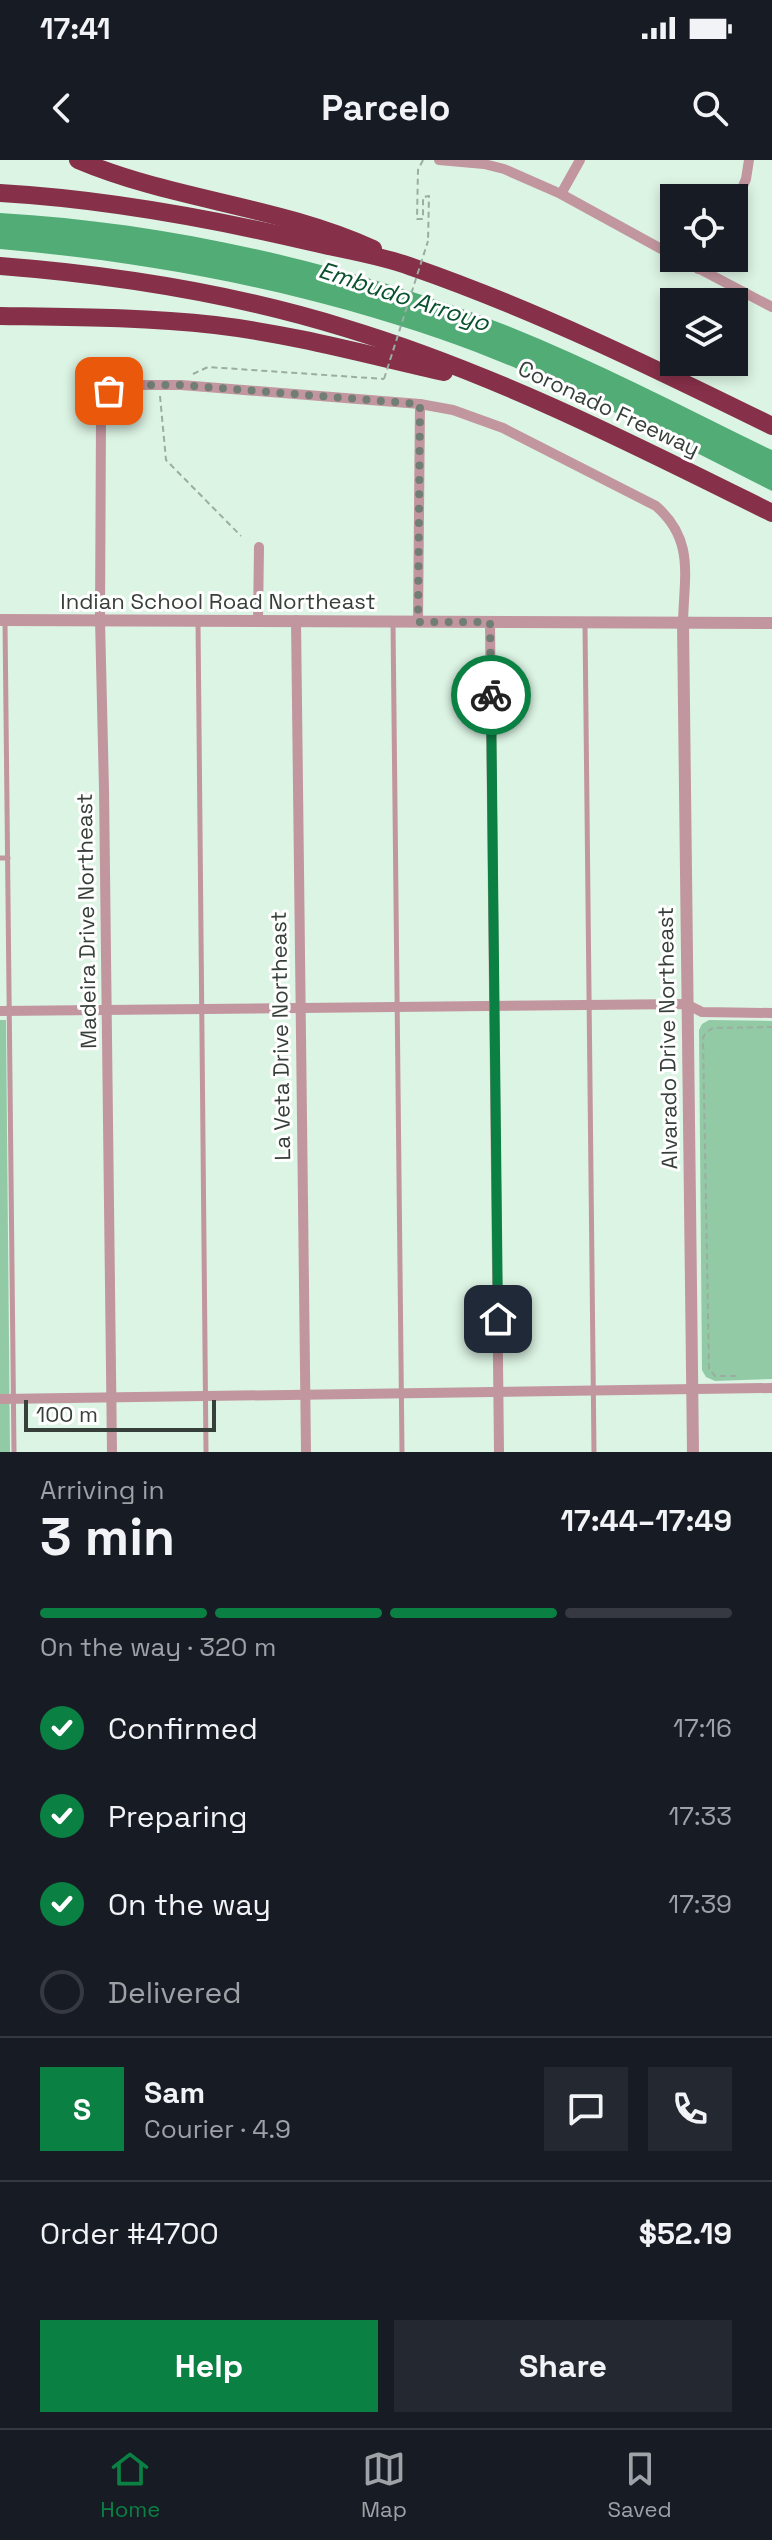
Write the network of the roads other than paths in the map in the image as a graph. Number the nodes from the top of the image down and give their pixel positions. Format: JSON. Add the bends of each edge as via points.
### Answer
{"nodes":[{"id":1,"x":78,"y":160,"type":"edge"},
{"id":2,"x":439,"y":160,"type":"edge"},
{"id":3,"x":580,"y":160,"type":"edge"},
{"id":4,"x":749,"y":160,"type":"edge"},
{"id":5,"x":744,"y":184,"type":"edge"},
{"id":6,"x":0,"y":193,"type":"edge"},
{"id":7,"x":561,"y":194,"type":"junction"},
{"id":8,"x":660,"y":248,"type":"edge"},
{"id":9,"x":408,"y":265,"type":"junction"},
{"id":10,"x":0,"y":266,"type":"edge"},
{"id":11,"x":704,"y":272,"type":"edge"},
{"id":12,"x":772,"y":307,"type":"edge"},
{"id":13,"x":0,"y":316,"type":"edge"},
{"id":14,"x":506,"y":386,"type":"junction"},
{"id":15,"x":420,"y":404,"type":"junction"},
{"id":16,"x":772,"y":426,"type":"edge"},
{"id":17,"x":772,"y":513,"type":"edge"},
{"id":18,"x":259,"y":547,"type":"dead end"},
{"id":19,"x":2,"y":620,"type":"edge"},
{"id":20,"x":100,"y":620,"type":"junction"},
{"id":21,"x":198,"y":620,"type":"junction"},
{"id":22,"x":258,"y":620,"type":"junction"},
{"id":23,"x":296,"y":620,"type":"junction"},
{"id":24,"x":393,"y":622,"type":"junction"},
{"id":25,"x":418,"y":622,"type":"junction"},
{"id":26,"x":490,"y":622,"type":"junction"},
{"id":27,"x":683,"y":623,"type":"junction"},
{"id":28,"x":772,"y":623,"type":"edge"},
{"id":29,"x":585,"y":624,"type":"junction"},
{"id":30,"x":3,"y":719,"type":"edge"},
{"id":31,"x":0,"y":858,"type":"edge"},
{"id":32,"x":8,"y":858,"type":"junction"},
{"id":33,"x":0,"y":951,"type":"edge"},
{"id":34,"x":8,"y":952,"type":"junction"},
{"id":35,"x":0,"y":987,"type":"edge"},
{"id":36,"x":9,"y":987,"type":"junction"},
{"id":37,"x":588,"y":1004,"type":"junction"},
{"id":38,"x":686,"y":1004,"type":"junction"},
{"id":39,"x":495,"y":1006,"type":"junction"},
{"id":40,"x":395,"y":1007,"type":"junction"},
{"id":41,"x":299,"y":1008,"type":"junction"},
{"id":42,"x":202,"y":1009,"type":"junction"},
{"id":43,"x":4,"y":1011,"type":"edge"},
{"id":44,"x":107,"y":1011,"type":"junction"},
{"id":45,"x":772,"y":1013,"type":"edge"},
{"id":46,"x":772,"y":1388,"type":"edge"},
{"id":47,"x":693,"y":1389,"type":"junction"},
{"id":48,"x":593,"y":1390,"type":"junction"},
{"id":49,"x":498,"y":1392,"type":"junction"},
{"id":50,"x":401,"y":1393,"type":"junction"},
{"id":51,"x":305,"y":1395,"type":"junction"},
{"id":52,"x":205,"y":1397,"type":"junction"},
{"id":53,"x":111,"y":1398,"type":"junction"},
{"id":54,"x":0,"y":1399,"type":"edge"},
{"id":55,"x":14,"y":1399,"type":"junction"},
{"id":56,"x":14,"y":1452,"type":"edge"},
{"id":57,"x":112,"y":1452,"type":"edge"},
{"id":58,"x":206,"y":1452,"type":"edge"},
{"id":59,"x":306,"y":1452,"type":"edge"},
{"id":60,"x":402,"y":1452,"type":"edge"},
{"id":61,"x":499,"y":1452,"type":"edge"},
{"id":62,"x":594,"y":1452,"type":"edge"},
{"id":63,"x":693,"y":1452,"type":"edge"}],
"edges":[{"from":1,"to":9,"type":"highway","via":[[339,234]]},
{"from":2,"to":7,"type":"street","via":[[504,169]]},
{"from":3,"to":7,"type":"street"},
{"from":4,"to":5,"type":"street"},
{"from":6,"to":9,"type":"highway","via":[[171,213]]},
{"from":7,"to":8,"type":"street"},
{"from":9,"to":16,"type":"highway","via":[[617,349]]},
{"from":10,"to":14,"type":"highway","name":"Coronado Freeway","via":[[152,283],[293,313]]},
{"from":11,"to":12,"type":"street"},
{"from":13,"to":14,"type":"highway","via":[[214,325]]},
{"from":14,"to":17,"type":"highway","name":"Coronado Freeway"},
{"from":15,"to":20,"type":"street","name":"Madeira Drive Northeast","via":[[181,385],[124,385],[109,391],[101,417]]},
{"from":15,"to":25,"type":"street"},
{"from":15,"to":27,"type":"street","via":[[503,428],[656,506],[681,537]]},
{"from":18,"to":22,"type":"street"},
{"from":19,"to":20,"type":"street","name":"Indian School Road Northeast"},
{"from":19,"to":30,"type":"lane"},
{"from":20,"to":21,"type":"street","name":"Indian School Road Northeast"},
{"from":20,"to":44,"type":"street","name":"Madeira Drive Northeast"},
{"from":21,"to":22,"type":"street","name":"Indian School Road Northeast"},
{"from":21,"to":42,"type":"lane"},
{"from":22,"to":23,"type":"street","name":"Indian School Road Northeast"},
{"from":23,"to":24,"type":"street","name":"Indian School Road Northeast"},
{"from":23,"to":41,"type":"street","name":"La Veta Drive Northeast"},
{"from":24,"to":25,"type":"street","name":"Indian School Road Northeast"},
{"from":24,"to":40,"type":"lane"},
{"from":25,"to":26,"type":"street","name":"Indian School Road Northeast"},
{"from":26,"to":29,"type":"street","name":"Indian School Road Northeast"},
{"from":26,"to":39,"type":"street"},
{"from":27,"to":28,"type":"street","name":"Indian School Road Northeast"},
{"from":27,"to":29,"type":"street","name":"Indian School Road Northeast"},
{"from":27,"to":38,"type":"street","name":"Alvarado Drive Northeast"},
{"from":29,"to":37,"type":"lane"},
{"from":30,"to":32,"type":"lane"},
{"from":31,"to":32,"type":"lane"},
{"from":32,"to":34,"type":"lane"},
{"from":33,"to":34,"type":"lane"},
{"from":34,"to":36,"type":"lane"},
{"from":35,"to":36,"type":"lane"},
{"from":36,"to":43,"type":"lane"},
{"from":37,"to":38,"type":"street"},
{"from":37,"to":39,"type":"street"},
{"from":37,"to":48,"type":"lane"},
{"from":38,"to":45,"type":"street","via":[[702,1012]]},
{"from":38,"to":47,"type":"street","name":"Alvarado Drive Northeast"},
{"from":39,"to":40,"type":"street"},
{"from":39,"to":49,"type":"street"},
{"from":40,"to":41,"type":"street"},
{"from":40,"to":50,"type":"lane"},
{"from":41,"to":42,"type":"street"},
{"from":41,"to":51,"type":"street","name":"La Veta Drive Northeast"},
{"from":42,"to":44,"type":"street"},
{"from":42,"to":52,"type":"lane"},
{"from":43,"to":44,"type":"street"},
{"from":43,"to":55,"type":"lane"},
{"from":44,"to":53,"type":"street","name":"Madeira Drive Northeast"},
{"from":46,"to":47,"type":"street"},
{"from":47,"to":48,"type":"street"},
{"from":47,"to":63,"type":"street","name":"Alvarado Drive Northeast"},
{"from":48,"to":49,"type":"street"},
{"from":48,"to":62,"type":"lane"},
{"from":49,"to":50,"type":"street"},
{"from":49,"to":61,"type":"street"},
{"from":50,"to":51,"type":"street"},
{"from":50,"to":60,"type":"lane"},
{"from":51,"to":52,"type":"street"},
{"from":51,"to":59,"type":"street","name":"La Veta Drive Northeast"},
{"from":52,"to":53,"type":"street"},
{"from":52,"to":58,"type":"lane"},
{"from":53,"to":55,"type":"street"},
{"from":53,"to":57,"type":"street","name":"Madeira Drive Northeast"},
{"from":54,"to":55,"type":"street"},
{"from":55,"to":56,"type":"lane"}]}
